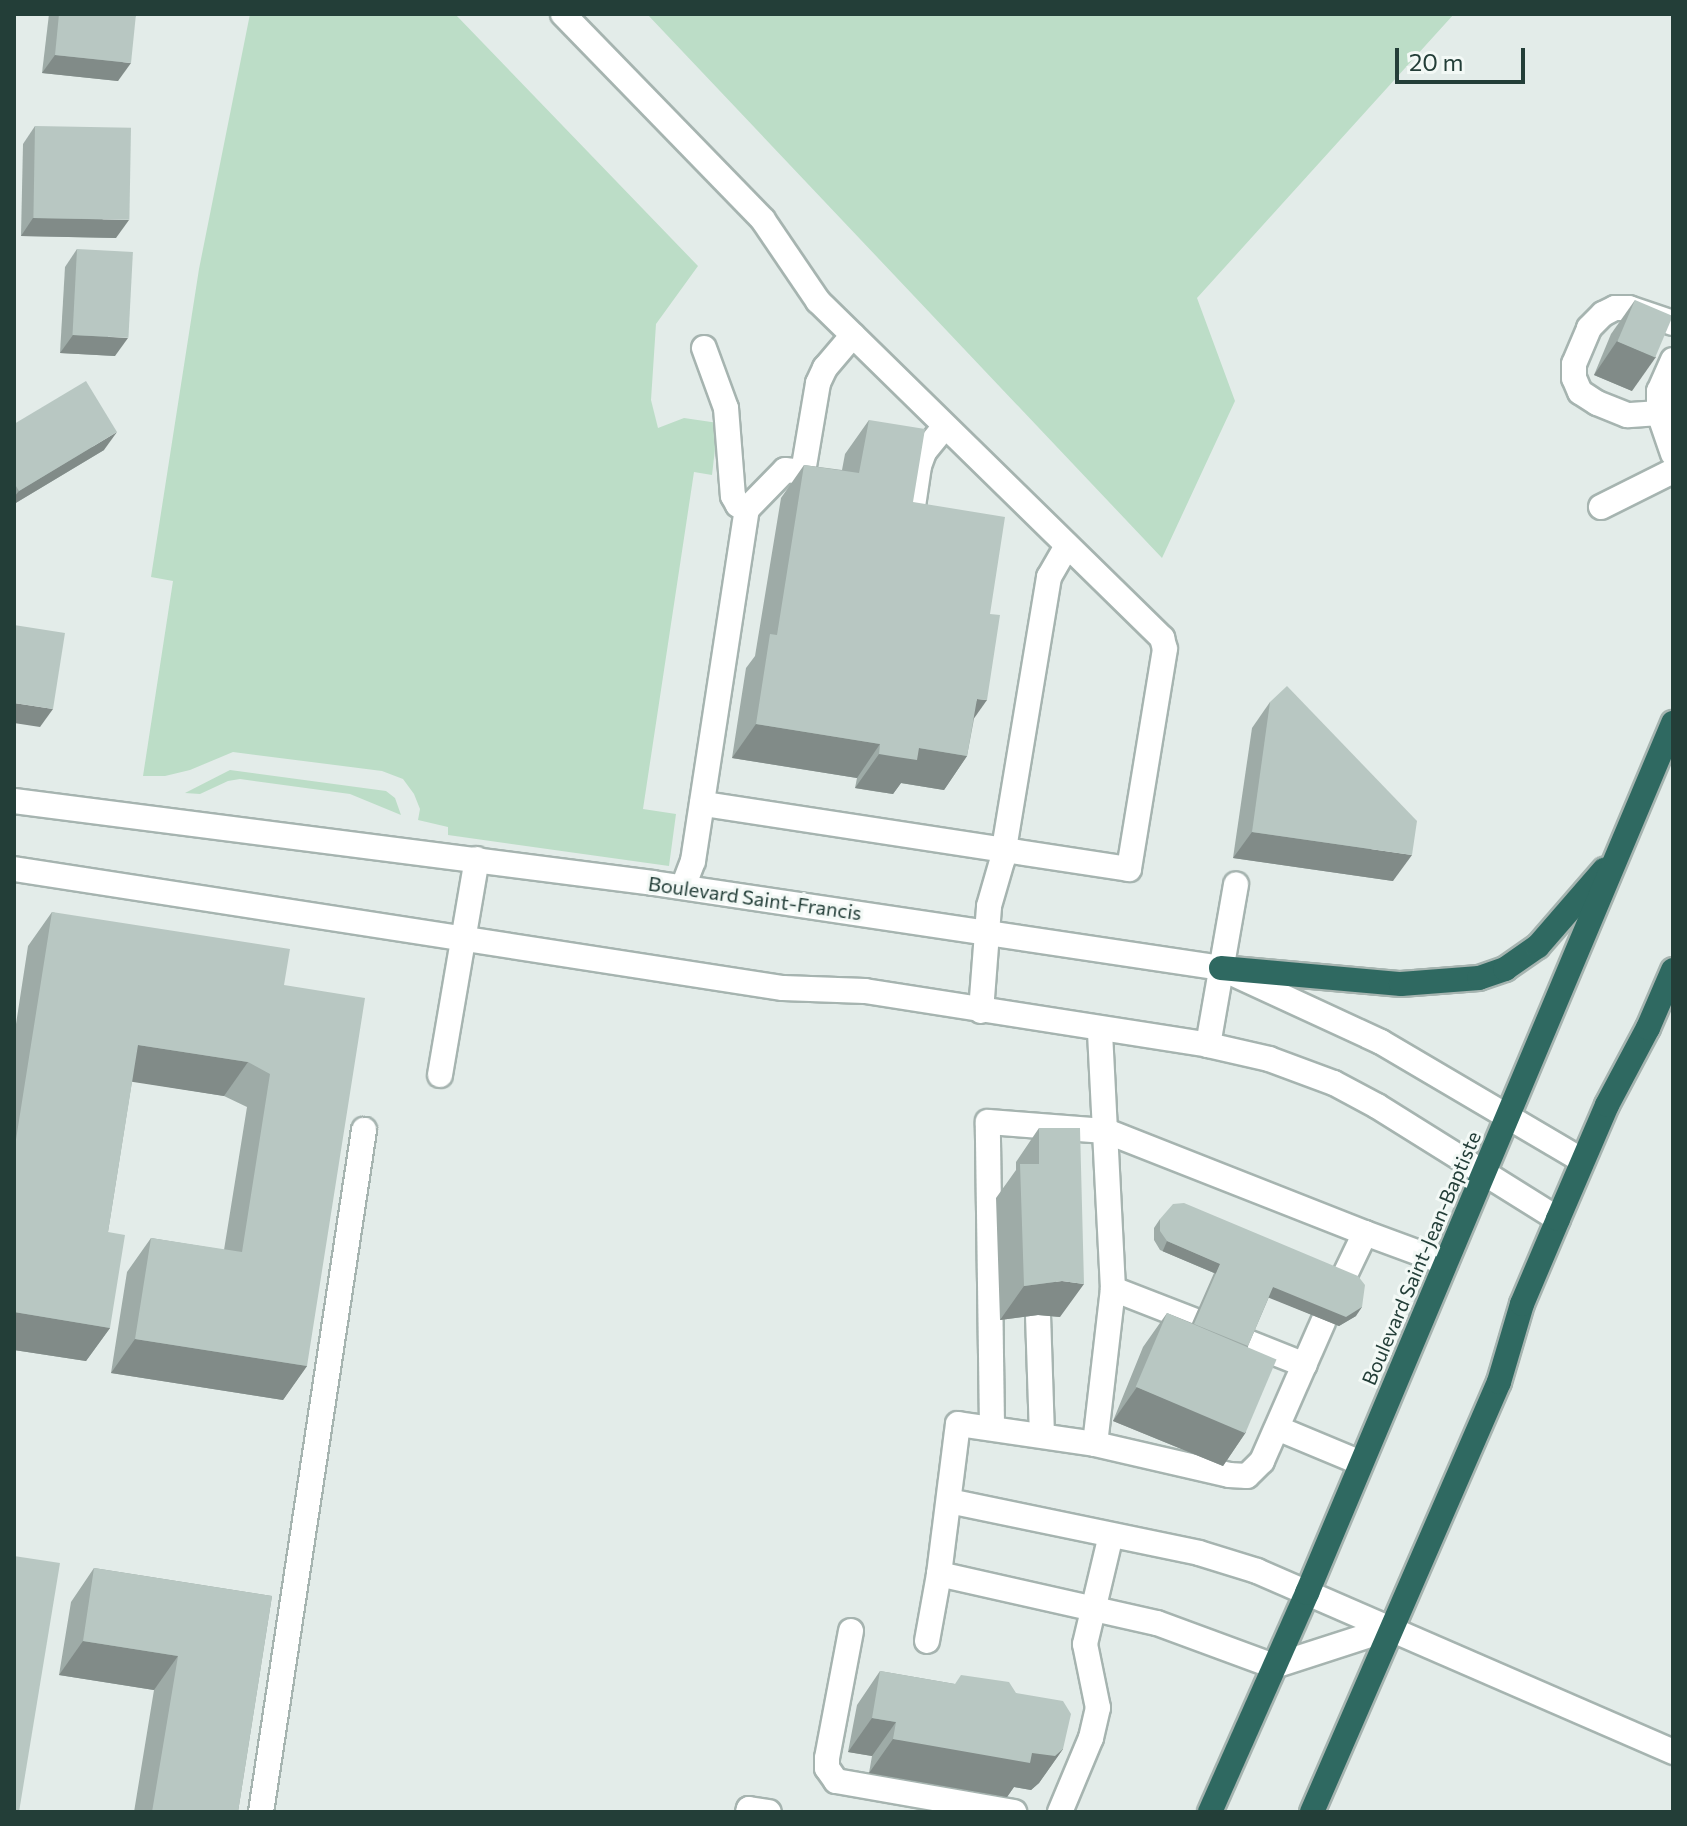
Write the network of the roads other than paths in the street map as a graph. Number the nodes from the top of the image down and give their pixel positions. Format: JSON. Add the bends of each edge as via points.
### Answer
{"nodes":[{"id":1,"x":563,"y":14,"type":"edge"},
{"id":2,"x":1673,"y":323,"type":"edge"},
{"id":3,"x":853,"y":335,"type":"junction"},
{"id":4,"x":704,"y":348,"type":"dead end"},
{"id":5,"x":1673,"y":360,"type":"edge"},
{"id":6,"x":1659,"y":413,"type":"junction"},
{"id":7,"x":945,"y":426,"type":"junction"},
{"id":8,"x":1673,"y":454,"type":"edge"},
{"id":9,"x":1673,"y":471,"type":"edge"},
{"id":10,"x":1601,"y":507,"type":"dead end"},
{"id":11,"x":747,"y":509,"type":"junction"},
{"id":12,"x":908,"y":539,"type":"edge"},
{"id":13,"x":1066,"y":548,"type":"junction"},
{"id":14,"x":1673,"y":723,"type":"edge"},
{"id":15,"x":14,"y":801,"type":"edge"},
{"id":16,"x":702,"y":804,"type":"junction"},
{"id":17,"x":1004,"y":851,"type":"junction"},
{"id":18,"x":1619,"y":853,"type":"junction"},
{"id":19,"x":477,"y":859,"type":"junction"},
{"id":20,"x":14,"y":869,"type":"edge"},
{"id":21,"x":1236,"y":884,"type":"dead end"},
{"id":22,"x":683,"y":887,"type":"junction"},
{"id":23,"x":985,"y":932,"type":"junction"},
{"id":24,"x":464,"y":936,"type":"junction"},
{"id":25,"x":1221,"y":968,"type":"junction"},
{"id":26,"x":1673,"y":970,"type":"edge"},
{"id":27,"x":981,"y":1011,"type":"junction"},
{"id":28,"x":1100,"y":1029,"type":"junction"},
{"id":29,"x":1208,"y":1045,"type":"junction"},
{"id":30,"x":440,"y":1075,"type":"dead end"},
{"id":31,"x":1508,"y":1116,"type":"junction"},
{"id":32,"x":1036,"y":1123,"type":"junction"},
{"id":33,"x":364,"y":1130,"type":"dead end"},
{"id":34,"x":1106,"y":1131,"type":"junction"},
{"id":35,"x":1036,"y":1149,"type":"edge"},
{"id":36,"x":1583,"y":1161,"type":"junction"},
{"id":37,"x":1484,"y":1172,"type":"junction"},
{"id":38,"x":1558,"y":1219,"type":"junction"},
{"id":39,"x":1365,"y":1233,"type":"junction"},
{"id":40,"x":1446,"y":1263,"type":"junction"},
{"id":41,"x":1342,"y":1281,"type":"edge"},
{"id":42,"x":1113,"y":1289,"type":"junction"},
{"id":43,"x":1038,"y":1315,"type":"edge"},
{"id":44,"x":1193,"y":1320,"type":"edge"},
{"id":45,"x":1323,"y":1322,"type":"edge"},
{"id":46,"x":1247,"y":1342,"type":"edge"},
{"id":47,"x":1305,"y":1365,"type":"junction"},
{"id":48,"x":992,"y":1427,"type":"junction"},
{"id":49,"x":1277,"y":1428,"type":"junction"},
{"id":50,"x":1042,"y":1435,"type":"junction"},
{"id":51,"x":1095,"y":1444,"type":"junction"},
{"id":52,"x":1361,"y":1463,"type":"junction"},
{"id":53,"x":949,"y":1501,"type":"junction"},
{"id":54,"x":1111,"y":1535,"type":"junction"},
{"id":55,"x":939,"y":1574,"type":"junction"},
{"id":56,"x":1307,"y":1593,"type":"junction"},
{"id":57,"x":1092,"y":1608,"type":"junction"},
{"id":58,"x":1392,"y":1628,"type":"junction"},
{"id":59,"x":851,"y":1631,"type":"dead end"},
{"id":60,"x":927,"y":1641,"type":"dead end"},
{"id":61,"x":1274,"y":1666,"type":"junction"},
{"id":62,"x":1673,"y":1752,"type":"edge"},
{"id":63,"x":1064,"y":1802,"type":"edge"},
{"id":64,"x":261,"y":1812,"type":"edge"},
{"id":65,"x":748,"y":1812,"type":"edge"},
{"id":66,"x":769,"y":1812,"type":"edge"},
{"id":67,"x":1014,"y":1812,"type":"edge"},
{"id":68,"x":1041,"y":1812,"type":"edge"},
{"id":69,"x":1210,"y":1812,"type":"edge"},
{"id":70,"x":1312,"y":1812,"type":"edge"}],
"edges":[{"from":1,"to":3,"type":"street","via":[[763,220],[818,301]]},
{"from":2,"to":6,"type":"street","via":[[1615,308],[1589,328],[1574,364],[1580,392],[1597,403],[1627,415]]},
{"from":3,"to":7,"type":"street"},
{"from":3,"to":11,"type":"street","via":[[818,383],[803,472],[785,470]]},
{"from":4,"to":11,"type":"street","via":[[726,408],[733,496]]},
{"from":5,"to":6,"type":"street","via":[[1659,391]]},
{"from":6,"to":8,"type":"street"},
{"from":7,"to":12,"type":"street","via":[[919,466]]},
{"from":7,"to":13,"type":"street"},
{"from":9,"to":10,"type":"street"},
{"from":11,"to":16,"type":"street"},
{"from":13,"to":17,"type":"street","via":[[1049,577]]},
{"from":13,"to":17,"type":"street","via":[[1162,638],[1165,649],[1129,869]]},
{"from":14,"to":18,"type":"highway","name":"Boulevard Saint-Jean-Baptiste"},
{"from":15,"to":19,"type":"street","name":"Boulevard Saint-Francis"},
{"from":16,"to":17,"type":"street"},
{"from":16,"to":22,"type":"street"},
{"from":17,"to":23,"type":"street"},
{"from":18,"to":25,"type":"highway","via":[[1538,946],[1505,969],[1479,978],[1401,984]]},
{"from":18,"to":31,"type":"highway","name":"Boulevard Saint-Jean-Baptiste"},
{"from":19,"to":22,"type":"street","name":"Boulevard Saint-Francis"},
{"from":19,"to":24,"type":"street"},
{"from":20,"to":24,"type":"street"},
{"from":21,"to":25,"type":"street"},
{"from":22,"to":23,"type":"street","name":"Boulevard Saint-Francis"},
{"from":23,"to":25,"type":"street","name":"Boulevard Saint-Francis"},
{"from":23,"to":27,"type":"street"},
{"from":24,"to":27,"type":"street","via":[[783,988],[865,991]]},
{"from":24,"to":30,"type":"street"},
{"from":25,"to":29,"type":"street"},
{"from":25,"to":31,"type":"street","name":"Boulevard Saint-Francis","via":[[1360,1031]]},
{"from":26,"to":36,"type":"highway"},
{"from":27,"to":28,"type":"street"},
{"from":28,"to":29,"type":"street"},
{"from":28,"to":34,"type":"street"},
{"from":29,"to":37,"type":"street","via":[[1269,1059],[1334,1083]]},
{"from":31,"to":36,"type":"street","name":"Boulevard Saint-Francis"},
{"from":31,"to":37,"type":"highway","name":"Boulevard Saint-Jean-Baptiste"},
{"from":32,"to":34,"type":"street"},
{"from":32,"to":35,"type":"street"},
{"from":32,"to":48,"type":"street","via":[[988,1122]]},
{"from":33,"to":64,"type":"street"},
{"from":34,"to":39,"type":"street"},
{"from":34,"to":42,"type":"street"},
{"from":36,"to":38,"type":"highway"},
{"from":37,"to":38,"type":"street"},
{"from":37,"to":40,"type":"highway","name":"Boulevard Saint-Jean-Baptiste"},
{"from":38,"to":58,"type":"highway","via":[[1522,1304],[1499,1382]]},
{"from":39,"to":40,"type":"street"},
{"from":39,"to":41,"type":"street"},
{"from":40,"to":52,"type":"highway","name":"Boulevard Saint-Jean-Baptiste"},
{"from":42,"to":44,"type":"street"},
{"from":42,"to":51,"type":"street"},
{"from":43,"to":50,"type":"street"},
{"from":45,"to":47,"type":"street"},
{"from":46,"to":47,"type":"street"},
{"from":47,"to":49,"type":"street"},
{"from":48,"to":50,"type":"street"},
{"from":48,"to":53,"type":"street","via":[[958,1424]]},
{"from":49,"to":51,"type":"street","via":[[1262,1461],[1247,1476]]},
{"from":49,"to":52,"type":"street"},
{"from":50,"to":51,"type":"street"},
{"from":52,"to":56,"type":"highway","name":"Boulevard Saint-Jean-Baptiste"},
{"from":53,"to":54,"type":"street"},
{"from":53,"to":55,"type":"street"},
{"from":54,"to":56,"type":"street","via":[[1199,1553]]},
{"from":54,"to":57,"type":"street"},
{"from":55,"to":57,"type":"street"},
{"from":55,"to":60,"type":"street"},
{"from":56,"to":58,"type":"street"},
{"from":56,"to":61,"type":"highway","name":"Boulevard Saint-Jean-Baptiste"},
{"from":57,"to":61,"type":"street","via":[[1189,1633]]},
{"from":57,"to":63,"type":"street","via":[[1085,1644],[1098,1708]]},
{"from":58,"to":61,"type":"street"},
{"from":58,"to":62,"type":"street"},
{"from":58,"to":70,"type":"highway"},
{"from":59,"to":67,"type":"street","via":[[827,1758],[836,1781]]},
{"from":61,"to":69,"type":"highway","name":"Boulevard Saint-Jean-Baptiste"},
{"from":63,"to":68,"type":"street"},
{"from":65,"to":66,"type":"street"}]}
